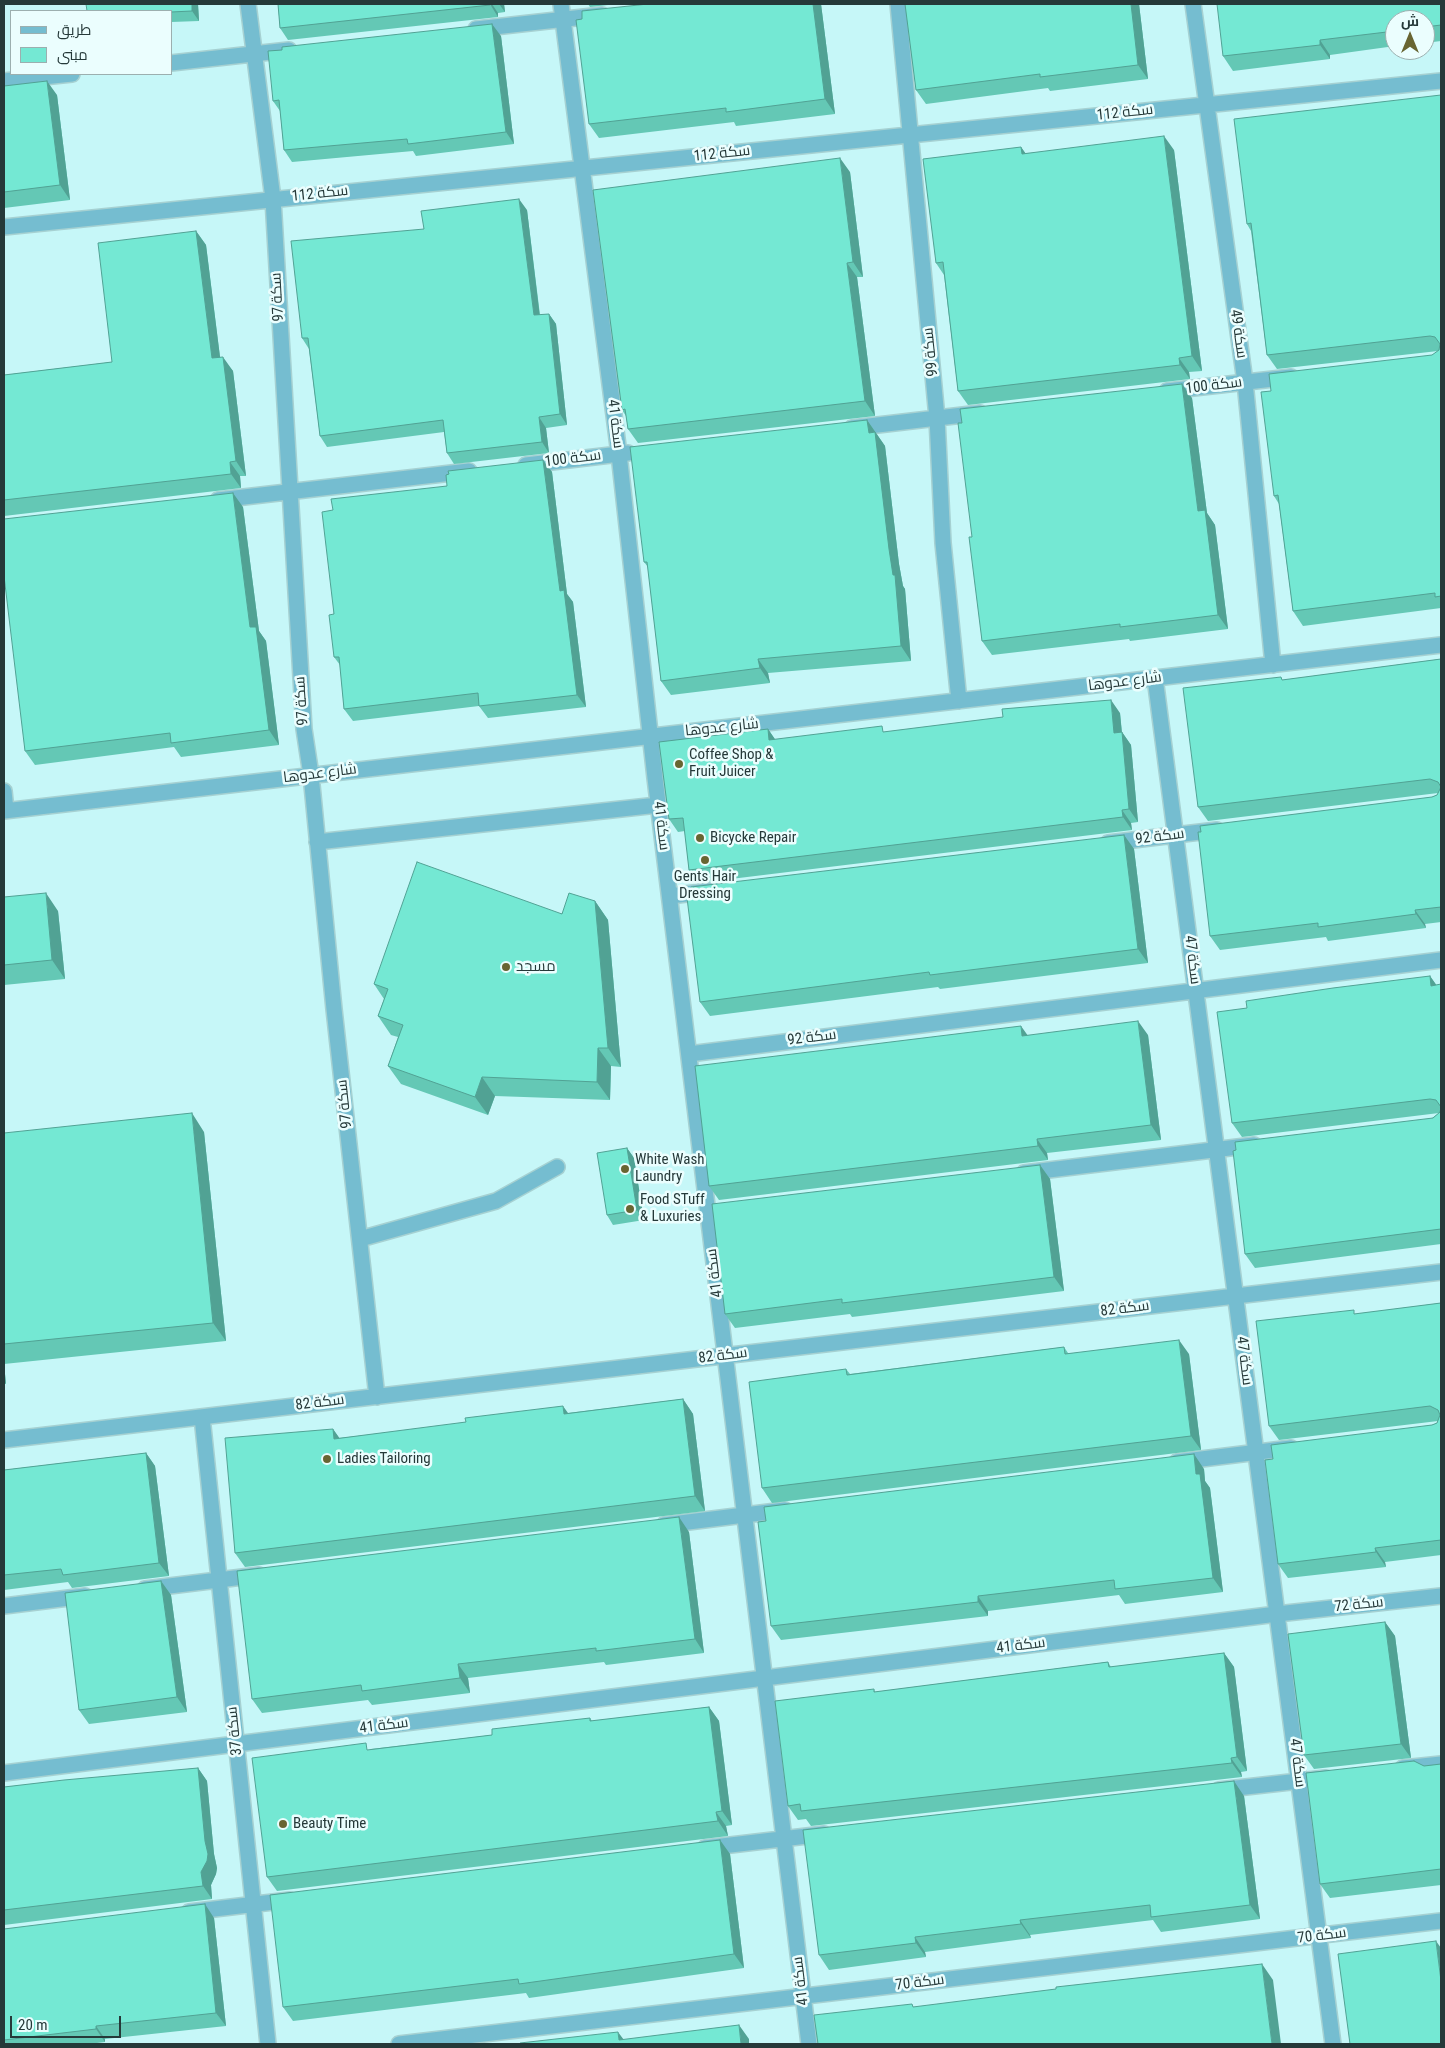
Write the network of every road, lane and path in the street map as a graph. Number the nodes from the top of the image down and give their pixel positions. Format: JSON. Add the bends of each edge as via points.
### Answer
{"nodes":[{"id":1,"x":248,"y":4,"type":"edge"},
{"id":2,"x":561,"y":4,"type":"edge"},
{"id":3,"x":898,"y":4,"type":"edge"},
{"id":4,"x":1193,"y":4,"type":"edge"},
{"id":5,"x":621,"y":12,"type":"edge"},
{"id":6,"x":563,"y":19,"type":"junction"},
{"id":7,"x":457,"y":31,"type":"edge"},
{"id":8,"x":302,"y":48,"type":"edge"},
{"id":9,"x":254,"y":54,"type":"junction"},
{"id":10,"x":172,"y":63,"type":"edge"},
{"id":11,"x":62,"y":75,"type":"edge"},
{"id":12,"x":4,"y":81,"type":"edge"},
{"id":13,"x":1441,"y":81,"type":"edge"},
{"id":14,"x":1207,"y":104,"type":"junction"},
{"id":15,"x":910,"y":135,"type":"junction"},
{"id":16,"x":582,"y":168,"type":"junction"},
{"id":17,"x":273,"y":199,"type":"junction"},
{"id":18,"x":4,"y":226,"type":"edge"},
{"id":19,"x":1304,"y":376,"type":"edge"},
{"id":20,"x":1245,"y":382,"type":"junction"},
{"id":21,"x":1156,"y":392,"type":"edge"},
{"id":22,"x":997,"y":411,"type":"edge"},
{"id":23,"x":937,"y":418,"type":"junction"},
{"id":24,"x":841,"y":429,"type":"edge"},
{"id":25,"x":638,"y":452,"type":"edge"},
{"id":26,"x":619,"y":454,"type":"junction"},
{"id":27,"x":512,"y":466,"type":"edge"},
{"id":28,"x":483,"y":470,"type":"edge"},
{"id":29,"x":289,"y":492,"type":"junction"},
{"id":30,"x":207,"y":502,"type":"edge"},
{"id":31,"x":1441,"y":645,"type":"edge"},
{"id":32,"x":1272,"y":665,"type":"junction"},
{"id":33,"x":1155,"y":678,"type":"junction"},
{"id":34,"x":959,"y":701,"type":"junction"},
{"id":35,"x":650,"y":736,"type":"junction"},
{"id":36,"x":311,"y":775,"type":"junction"},
{"id":37,"x":4,"y":791,"type":"edge"},
{"id":38,"x":658,"y":805,"type":"junction"},
{"id":39,"x":5,"y":810,"type":"edge"},
{"id":40,"x":1235,"y":828,"type":"edge"},
{"id":41,"x":1176,"y":835,"type":"junction"},
{"id":42,"x":317,"y":842,"type":"junction"},
{"id":43,"x":1096,"y":845,"type":"edge"},
{"id":44,"x":729,"y":889,"type":"edge"},
{"id":45,"x":670,"y":896,"type":"junction"},
{"id":46,"x":1441,"y":960,"type":"edge"},
{"id":47,"x":1196,"y":990,"type":"junction"},
{"id":48,"x":688,"y":1054,"type":"junction"},
{"id":49,"x":1265,"y":1144,"type":"edge"},
{"id":50,"x":1216,"y":1150,"type":"junction"},
{"id":51,"x":557,"y":1167,"type":"dead end"},
{"id":52,"x":1011,"y":1174,"type":"edge"},
{"id":53,"x":727,"y":1209,"type":"edge"},
{"id":54,"x":708,"y":1211,"type":"junction"},
{"id":55,"x":360,"y":1239,"type":"junction"},
{"id":56,"x":1441,"y":1272,"type":"edge"},
{"id":57,"x":1236,"y":1296,"type":"junction"},
{"id":58,"x":725,"y":1356,"type":"junction"},
{"id":59,"x":377,"y":1396,"type":"junction"},
{"id":60,"x":202,"y":1417,"type":"junction"},
{"id":61,"x":4,"y":1440,"type":"edge"},
{"id":62,"x":1305,"y":1446,"type":"edge"},
{"id":63,"x":1256,"y":1452,"type":"junction"},
{"id":64,"x":1158,"y":1464,"type":"edge"},
{"id":65,"x":804,"y":1508,"type":"edge"},
{"id":66,"x":745,"y":1515,"type":"junction"},
{"id":67,"x":646,"y":1527,"type":"edge"},
{"id":68,"x":269,"y":1574,"type":"edge"},
{"id":69,"x":219,"y":1580,"type":"junction"},
{"id":70,"x":131,"y":1590,"type":"edge"},
{"id":71,"x":102,"y":1594,"type":"edge"},
{"id":72,"x":1441,"y":1596,"type":"edge"},
{"id":73,"x":4,"y":1606,"type":"edge"},
{"id":74,"x":1277,"y":1614,"type":"junction"},
{"id":75,"x":764,"y":1678,"type":"junction"},
{"id":76,"x":236,"y":1744,"type":"junction"},
{"id":77,"x":1441,"y":1764,"type":"edge"},
{"id":78,"x":1384,"y":1771,"type":"edge"},
{"id":79,"x":4,"y":1774,"type":"edge"},
{"id":80,"x":1337,"y":1776,"type":"edge"},
{"id":81,"x":1299,"y":1781,"type":"junction"},
{"id":82,"x":1200,"y":1792,"type":"edge"},
{"id":83,"x":843,"y":1832,"type":"edge"},
{"id":84,"x":784,"y":1838,"type":"junction"},
{"id":85,"x":686,"y":1850,"type":"edge"},
{"id":86,"x":303,"y":1898,"type":"edge"},
{"id":87,"x":254,"y":1905,"type":"junction"},
{"id":88,"x":177,"y":1914,"type":"edge"},
{"id":89,"x":1441,"y":1922,"type":"edge"},
{"id":90,"x":1319,"y":1936,"type":"junction"},
{"id":91,"x":803,"y":1997,"type":"junction"},
{"id":92,"x":268,"y":2044,"type":"edge"},
{"id":93,"x":399,"y":2044,"type":"edge"},
{"id":94,"x":808,"y":2044,"type":"edge"},
{"id":95,"x":1333,"y":2044,"type":"edge"}],
"edges":[{"from":1,"to":9,"type":"street","name":"سكة 97"},
{"from":2,"to":6,"type":"street","name":"سكة 41"},
{"from":3,"to":15,"type":"street","name":"سكة 99"},
{"from":4,"to":14,"type":"street","name":"سكة 49"},
{"from":5,"to":6,"type":"street"},
{"from":6,"to":7,"type":"street"},
{"from":6,"to":16,"type":"street","name":"سكة 41"},
{"from":8,"to":9,"type":"street"},
{"from":9,"to":10,"type":"street"},
{"from":9,"to":17,"type":"street","name":"سكة 97"},
{"from":11,"to":12,"type":"street"},
{"from":13,"to":14,"type":"street","name":"سكة 112"},
{"from":14,"to":15,"type":"street","name":"سكة 112"},
{"from":14,"to":20,"type":"street","name":"سكة 49"},
{"from":15,"to":16,"type":"street","name":"سكة 112"},
{"from":15,"to":23,"type":"street","name":"سكة 99"},
{"from":16,"to":17,"type":"street","name":"سكة 112"},
{"from":16,"to":26,"type":"street","name":"سكة 41"},
{"from":17,"to":18,"type":"street","name":"سكة 112"},
{"from":17,"to":29,"type":"street","name":"سكة 97"},
{"from":19,"to":20,"type":"street","name":"سكة 100"},
{"from":20,"to":21,"type":"street","name":"سكة 100"},
{"from":20,"to":32,"type":"street","name":"سكة 49"},
{"from":22,"to":23,"type":"street"},
{"from":23,"to":24,"type":"street"},
{"from":23,"to":34,"type":"street","name":"سكة 99","via":[[943,543]]},
{"from":25,"to":26,"type":"street","name":"سكة 100"},
{"from":26,"to":27,"type":"street","name":"سكة 100"},
{"from":26,"to":35,"type":"street","name":"سكة 41"},
{"from":28,"to":29,"type":"street"},
{"from":29,"to":30,"type":"street"},
{"from":29,"to":36,"type":"street","name":"سكة 97","via":[[304,729]]},
{"from":31,"to":32,"type":"street","name":"شارع عدوها"},
{"from":32,"to":33,"type":"street","name":"شارع عدوها"},
{"from":33,"to":34,"type":"street","name":"شارع عدوها"},
{"from":33,"to":41,"type":"street","name":"سكة 47"},
{"from":34,"to":35,"type":"street","name":"شارع عدوها"},
{"from":35,"to":36,"type":"street","name":"شارع عدوها"},
{"from":35,"to":38,"type":"street","name":"سكة 41"},
{"from":36,"to":39,"type":"street","name":"شارع عدوها"},
{"from":36,"to":42,"type":"street","name":"سكة 97"},
{"from":37,"to":39,"type":"street"},
{"from":38,"to":42,"type":"street"},
{"from":38,"to":45,"type":"street","name":"سكة 41"},
{"from":40,"to":41,"type":"street","name":"سكة 92"},
{"from":41,"to":43,"type":"street","name":"سكة 92"},
{"from":41,"to":47,"type":"street","name":"سكة 47"},
{"from":42,"to":55,"type":"street","name":"سكة 97"},
{"from":44,"to":45,"type":"street"},
{"from":45,"to":48,"type":"street","name":"سكة 41"},
{"from":46,"to":47,"type":"street","name":"سكة 92"},
{"from":47,"to":48,"type":"street","name":"سكة 92"},
{"from":47,"to":50,"type":"street","name":"سكة 47"},
{"from":48,"to":54,"type":"street","name":"سكة 41"},
{"from":49,"to":50,"type":"street"},
{"from":50,"to":52,"type":"street"},
{"from":50,"to":57,"type":"street","name":"سكة 47"},
{"from":51,"to":55,"type":"street","via":[[496,1200]]},
{"from":53,"to":54,"type":"street"},
{"from":54,"to":58,"type":"street","name":"سكة 41"},
{"from":55,"to":59,"type":"street","name":"سكة 97"},
{"from":56,"to":57,"type":"street","name":"سكة 82"},
{"from":57,"to":58,"type":"street","name":"سكة 82"},
{"from":57,"to":63,"type":"street","name":"سكة 47"},
{"from":58,"to":59,"type":"street","name":"سكة 82"},
{"from":58,"to":66,"type":"street","name":"سكة 41"},
{"from":59,"to":60,"type":"street","name":"سكة 82"},
{"from":60,"to":61,"type":"street","name":"سكة 82"},
{"from":60,"to":69,"type":"street","name":"سكة 37"},
{"from":62,"to":63,"type":"street"},
{"from":63,"to":64,"type":"street"},
{"from":63,"to":74,"type":"street","name":"سكة 47"},
{"from":65,"to":66,"type":"street"},
{"from":66,"to":67,"type":"street"},
{"from":66,"to":75,"type":"street","name":"سكة 41"},
{"from":68,"to":69,"type":"street"},
{"from":69,"to":70,"type":"street"},
{"from":69,"to":76,"type":"street","name":"سكة 37"},
{"from":71,"to":73,"type":"street"},
{"from":72,"to":74,"type":"street","name":"سكة 72"},
{"from":74,"to":75,"type":"street","name":"سكة 41"},
{"from":74,"to":81,"type":"street","name":"سكة 47"},
{"from":75,"to":76,"type":"street","name":"سكة 41"},
{"from":75,"to":84,"type":"street","name":"سكة 41"},
{"from":76,"to":79,"type":"street","name":"سكة 41"},
{"from":76,"to":87,"type":"street","name":"سكة 37"},
{"from":77,"to":78,"type":"street"},
{"from":80,"to":81,"type":"street"},
{"from":81,"to":82,"type":"street"},
{"from":81,"to":90,"type":"street","name":"سكة 47"},
{"from":83,"to":84,"type":"street"},
{"from":84,"to":85,"type":"street"},
{"from":84,"to":91,"type":"street","name":"سكة 41"},
{"from":86,"to":87,"type":"street"},
{"from":87,"to":88,"type":"street"},
{"from":87,"to":92,"type":"street","name":"سكة 37"},
{"from":89,"to":90,"type":"street","name":"سكة 70"},
{"from":90,"to":91,"type":"street","name":"سكة 70"},
{"from":90,"to":95,"type":"street","name":"سكة 47"},
{"from":91,"to":93,"type":"street","name":"سكة 70"},
{"from":91,"to":94,"type":"street","name":"سكة 41"}]}
